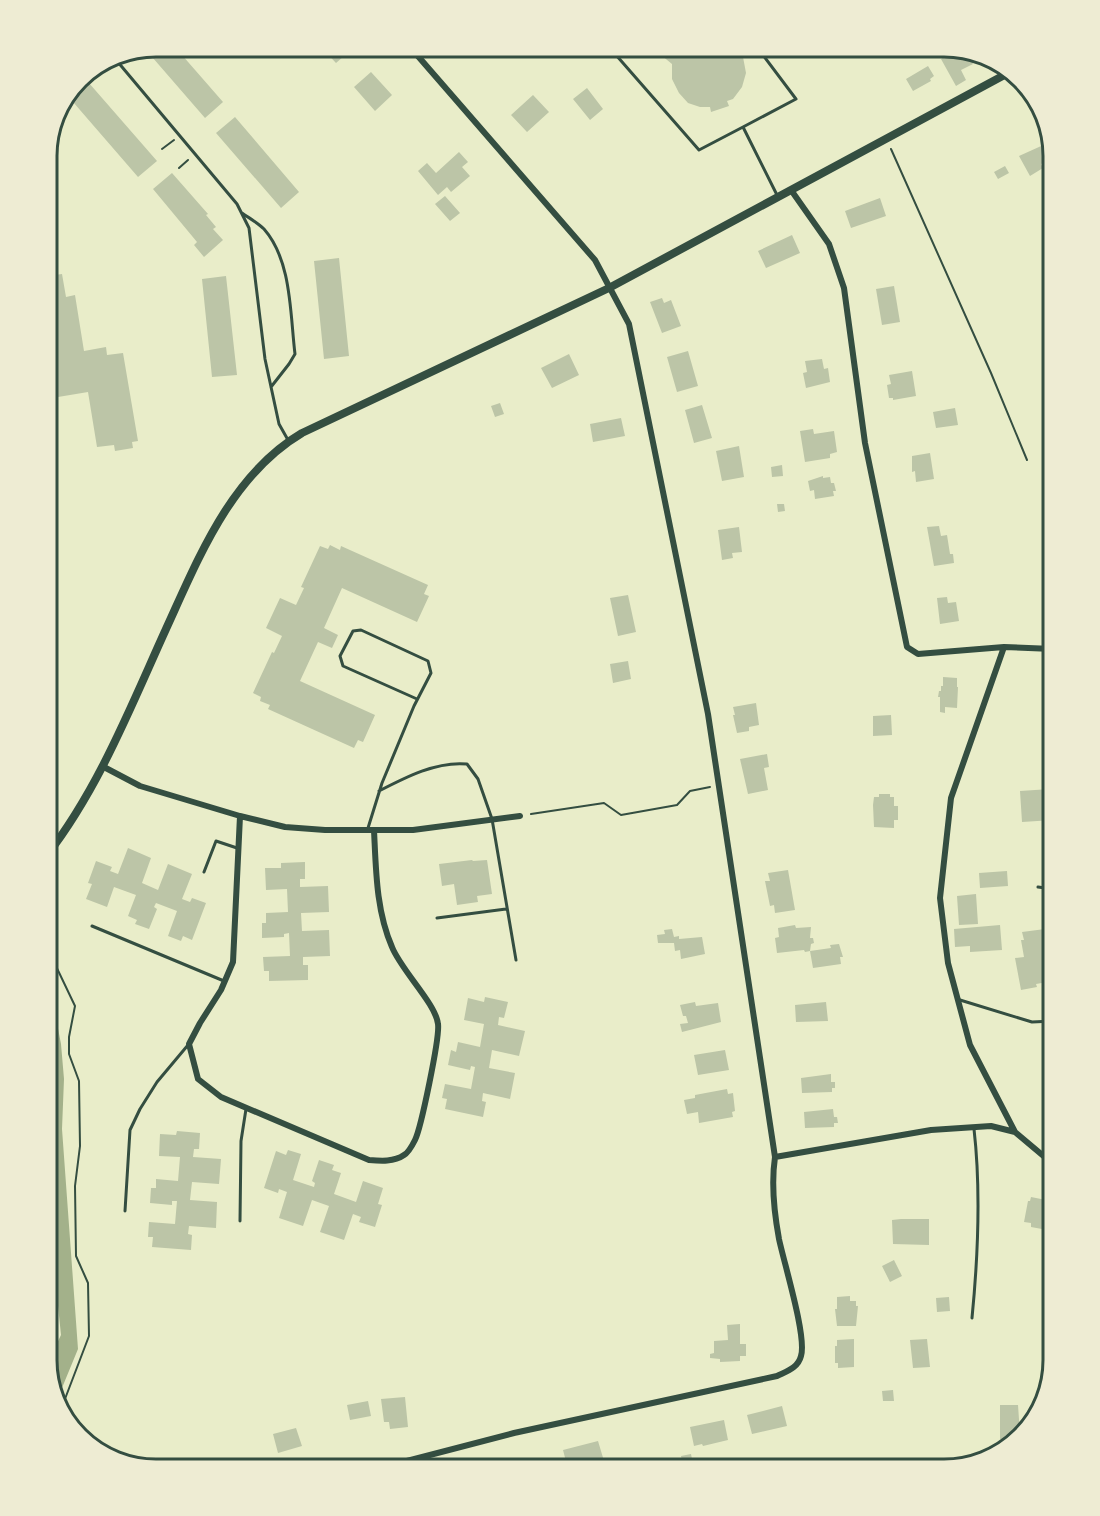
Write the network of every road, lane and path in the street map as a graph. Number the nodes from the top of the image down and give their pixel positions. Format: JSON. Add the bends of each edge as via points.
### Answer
{"nodes":[{"id":1,"x":420,"y":57,"type":"edge"},
{"id":2,"x":618,"y":57,"type":"edge"},
{"id":3,"x":765,"y":57,"type":"edge"},
{"id":4,"x":120,"y":64,"type":"edge"},
{"id":5,"x":1003,"y":76,"type":"edge"},
{"id":6,"x":743,"y":127,"type":"junction"},
{"id":7,"x":179,"y":135,"type":"junction"},
{"id":8,"x":887,"y":138,"type":"junction"},
{"id":9,"x":162,"y":149,"type":"dead end"},
{"id":10,"x":195,"y":154,"type":"junction"},
{"id":11,"x":179,"y":168,"type":"dead end"},
{"id":12,"x":791,"y":190,"type":"junction"},
{"id":13,"x":778,"y":197,"type":"junction"},
{"id":14,"x":241,"y":213,"type":"junction"},
{"id":15,"x":609,"y":288,"type":"junction"},
{"id":16,"x":271,"y":387,"type":"junction"},
{"id":17,"x":289,"y":441,"type":"junction"},
{"id":18,"x":1027,"y":460,"type":"dead end"},
{"id":19,"x":1004,"y":647,"type":"junction"},
{"id":20,"x":1043,"y":649,"type":"edge"},
{"id":21,"x":417,"y":699,"type":"junction"},
{"id":22,"x":102,"y":766,"type":"junction"},
{"id":23,"x":719,"y":785,"type":"junction"},
{"id":24,"x":379,"y":791,"type":"junction"},
{"id":25,"x":240,"y":816,"type":"junction"},
{"id":26,"x":520,"y":816,"type":"joint"},
{"id":27,"x":492,"y":819,"type":"junction"},
{"id":28,"x":371,"y":830,"type":"junction"},
{"id":29,"x":57,"y":843,"type":"edge"},
{"id":30,"x":239,"y":849,"type":"junction"},
{"id":31,"x":204,"y":873,"type":"dead end"},
{"id":32,"x":1038,"y":887,"type":"dead end"},
{"id":33,"x":1043,"y":888,"type":"edge"},
{"id":34,"x":506,"y":909,"type":"junction"},
{"id":35,"x":437,"y":918,"type":"dead end"},
{"id":36,"x":92,"y":926,"type":"dead end"},
{"id":37,"x":516,"y":960,"type":"dead end"},
{"id":38,"x":57,"y":968,"type":"edge"},
{"id":39,"x":224,"y":981,"type":"junction"},
{"id":40,"x":958,"y":999,"type":"junction"},
{"id":41,"x":1043,"y":1022,"type":"edge"},
{"id":42,"x":189,"y":1044,"type":"junction"},
{"id":43,"x":246,"y":1108,"type":"junction"},
{"id":44,"x":974,"y":1127,"type":"junction"},
{"id":45,"x":1015,"y":1132,"type":"junction"},
{"id":46,"x":1043,"y":1156,"type":"edge"},
{"id":47,"x":775,"y":1157,"type":"junction"},
{"id":48,"x":125,"y":1211,"type":"dead end"},
{"id":49,"x":240,"y":1221,"type":"dead end"},
{"id":50,"x":972,"y":1318,"type":"dead end"},
{"id":51,"x":65,"y":1398,"type":"edge"},
{"id":52,"x":414,"y":1459,"type":"edge"}],
"edges":[{"from":1,"to":15,"type":"street","via":[[595,260]]},
{"from":2,"to":6,"type":"lane","via":[[699,150]]},
{"from":3,"to":6,"type":"lane","via":[[796,99]]},
{"from":4,"to":7,"type":"lane"},
{"from":5,"to":8,"type":"street"},
{"from":6,"to":13,"type":"lane"},
{"from":7,"to":9,"type":"path"},
{"from":7,"to":10,"type":"lane"},
{"from":8,"to":12,"type":"street"},
{"from":8,"to":18,"type":"path"},
{"from":10,"to":11,"type":"path"},
{"from":10,"to":14,"type":"lane"},
{"from":12,"to":13,"type":"street"},
{"from":12,"to":19,"type":"street","via":[[829,244],[844,288],[865,443],[907,647],[918,654]]},
{"from":13,"to":15,"type":"street"},
{"from":14,"to":16,"type":"lane","via":[[249,228]]},
{"from":14,"to":16,"type":"lane","via":[[263,228],[285,272],[295,354]]},
{"from":15,"to":17,"type":"street"},
{"from":15,"to":23,"type":"street","via":[[629,324],[706,702]]},
{"from":16,"to":17,"type":"lane","via":[[279,424]]},
{"from":17,"to":22,"type":"street","via":[[247,481],[213,532]]},
{"from":19,"to":20,"type":"street"},
{"from":19,"to":40,"type":"street","via":[[951,798],[940,898],[948,963]]},
{"from":21,"to":21,"type":"lane","via":[[431,673],[428,661],[361,630],[352,632],[340,656],[343,666]]},
{"from":21,"to":24,"type":"lane"},
{"from":22,"to":25,"type":"street","via":[[140,786]]},
{"from":22,"to":29,"type":"street"},
{"from":23,"to":26,"type":"path","via":[[690,791],[677,805],[621,815],[604,803]]},
{"from":23,"to":47,"type":"street"},
{"from":24,"to":27,"type":"lane","via":[[411,775],[454,763],[467,764],[478,779]]},
{"from":24,"to":28,"type":"lane"},
{"from":25,"to":28,"type":"street","via":[[285,827]]},
{"from":25,"to":30,"type":"street"},
{"from":26,"to":27,"type":"street"},
{"from":27,"to":28,"type":"street","via":[[413,830]]},
{"from":27,"to":34,"type":"lane"},
{"from":28,"to":43,"type":"street","via":[[380,910],[392,947],[403,969],[435,1011],[439,1026],[416,1139],[405,1155],[387,1161],[369,1160]]},
{"from":30,"to":31,"type":"lane","via":[[216,841]]},
{"from":30,"to":39,"type":"street","via":[[233,962]]},
{"from":32,"to":33,"type":"lane"},
{"from":34,"to":35,"type":"lane"},
{"from":34,"to":37,"type":"lane"},
{"from":36,"to":39,"type":"lane"},
{"from":38,"to":51,"type":"path","via":[[75,1006],[69,1054],[79,1081],[76,1256],[88,1283],[89,1315],[89,1336]]},
{"from":39,"to":42,"type":"street"},
{"from":40,"to":41,"type":"lane"},
{"from":40,"to":45,"type":"street","via":[[970,1045]]},
{"from":42,"to":43,"type":"street","via":[[198,1079],[221,1097]]},
{"from":42,"to":48,"type":"lane","via":[[157,1083],[130,1131]]},
{"from":43,"to":49,"type":"lane","via":[[241,1141]]},
{"from":44,"to":45,"type":"street","via":[[991,1126]]},
{"from":44,"to":47,"type":"street","via":[[931,1130]]},
{"from":44,"to":50,"type":"lane","via":[[977,1268]]},
{"from":45,"to":46,"type":"street"},
{"from":47,"to":52,"type":"street","via":[[772,1180],[779,1238],[802,1337],[802,1355],[795,1367],[777,1376],[514,1433]]}]}
